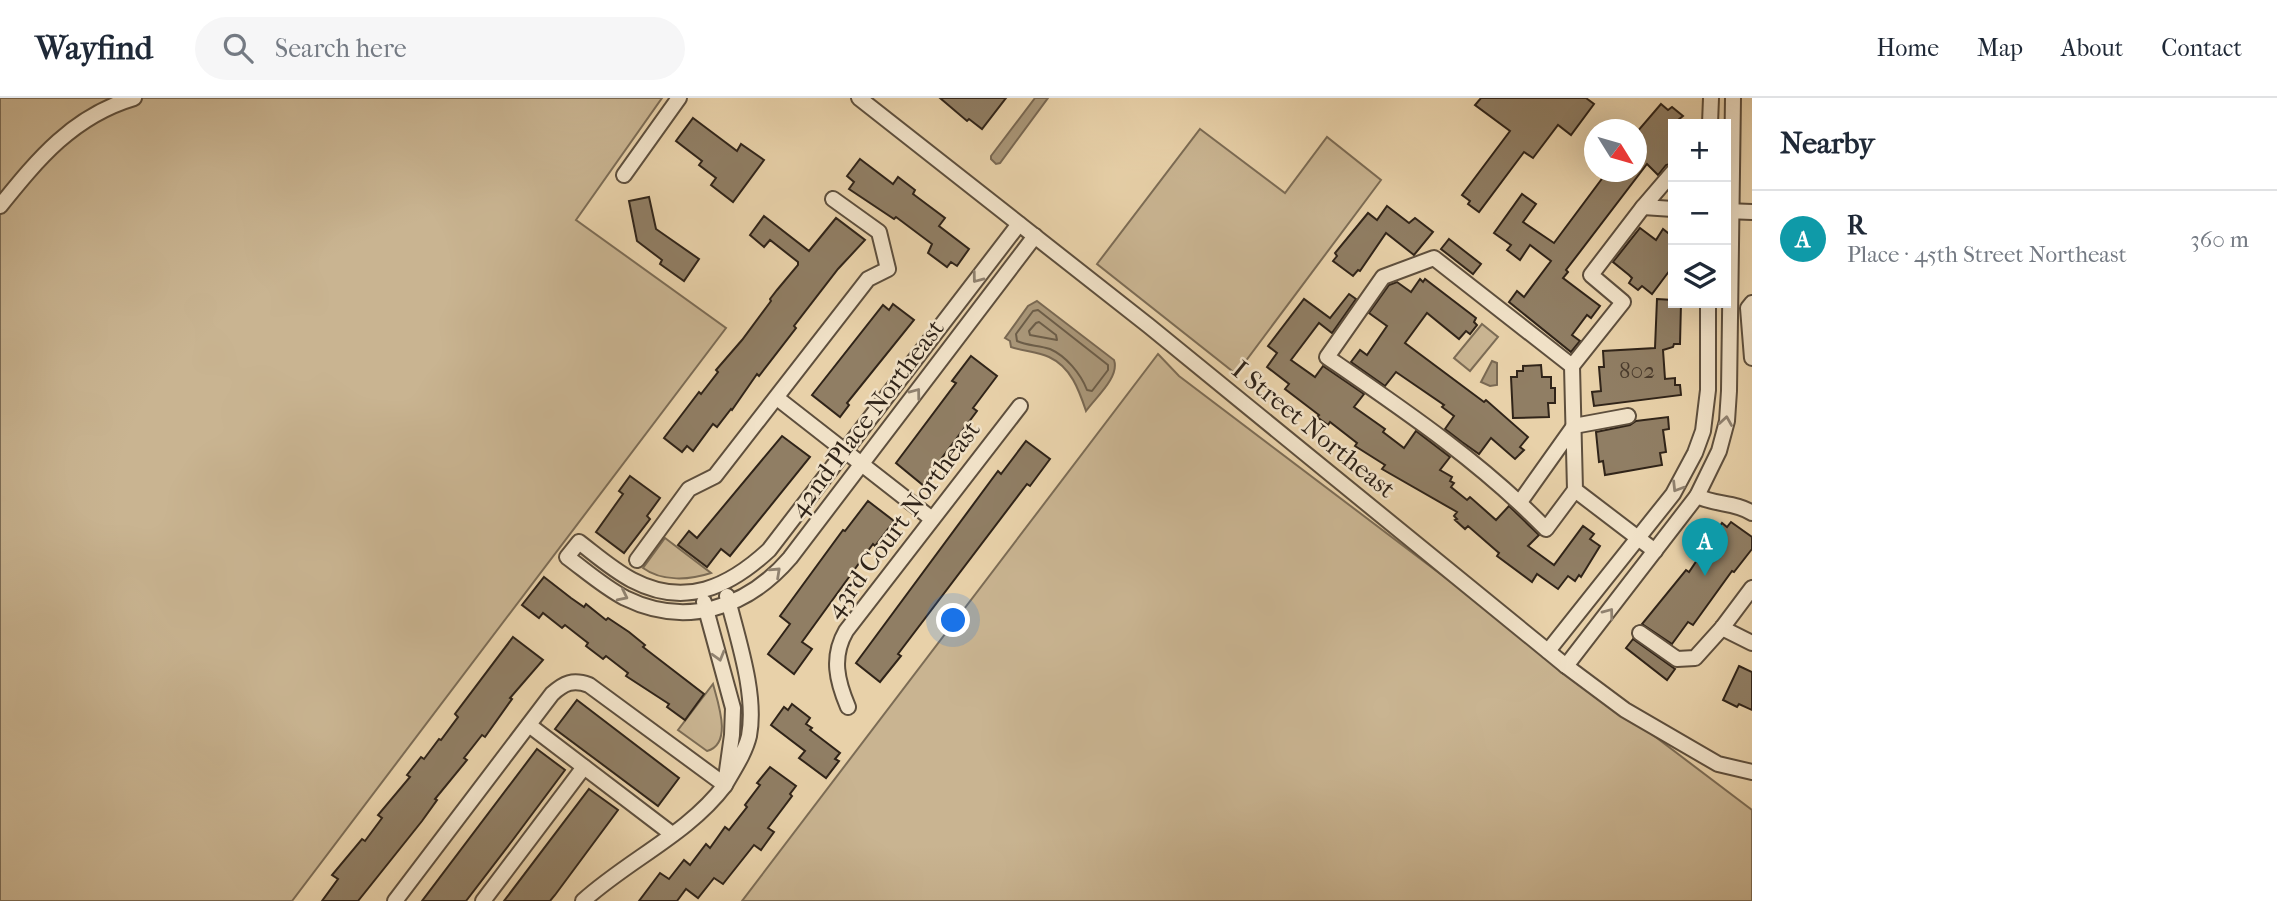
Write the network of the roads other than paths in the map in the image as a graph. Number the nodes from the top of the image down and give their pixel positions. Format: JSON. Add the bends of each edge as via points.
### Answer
{"nodes":[{"id":1,"x":134,"y":98,"type":"edge"},
{"id":2,"x":679,"y":98,"type":"edge"},
{"id":3,"x":859,"y":98,"type":"edge"},
{"id":4,"x":1711,"y":98,"type":"edge"},
{"id":5,"x":1733,"y":98,"type":"edge"},
{"id":6,"x":1710,"y":119,"type":"edge"},
{"id":7,"x":624,"y":175,"type":"dead end"},
{"id":8,"x":1668,"y":178,"type":"edge"},
{"id":9,"x":1730,"y":182,"type":"edge"},
{"id":10,"x":833,"y":199,"type":"dead end"},
{"id":11,"x":0,"y":206,"type":"edge"},
{"id":12,"x":1643,"y":207,"type":"junction"},
{"id":13,"x":1668,"y":209,"type":"edge"},
{"id":14,"x":1731,"y":211,"type":"edge"},
{"id":15,"x":1752,"y":212,"type":"edge"},
{"id":16,"x":1019,"y":224,"type":"junction"},
{"id":17,"x":1035,"y":236,"type":"junction"},
{"id":18,"x":1730,"y":245,"type":"edge"},
{"id":19,"x":1750,"y":305,"type":"edge"},
{"id":20,"x":1709,"y":308,"type":"edge"},
{"id":21,"x":1731,"y":309,"type":"junction"},
{"id":22,"x":1752,"y":358,"type":"edge"},
{"id":23,"x":1572,"y":366,"type":"junction"},
{"id":24,"x":777,"y":398,"type":"junction"},
{"id":25,"x":1020,"y":406,"type":"dead end"},
{"id":26,"x":1628,"y":415,"type":"dead end"},
{"id":27,"x":1574,"y":426,"type":"junction"},
{"id":28,"x":845,"y":451,"type":"junction"},
{"id":29,"x":862,"y":464,"type":"junction"},
{"id":30,"x":1575,"y":490,"type":"junction"},
{"id":31,"x":1697,"y":496,"type":"junction"},
{"id":32,"x":1520,"y":502,"type":"junction"},
{"id":33,"x":1752,"y":513,"type":"edge"},
{"id":34,"x":932,"y":519,"type":"junction"},
{"id":35,"x":1639,"y":538,"type":"junction"},
{"id":36,"x":1655,"y":551,"type":"junction"},
{"id":37,"x":637,"y":560,"type":"dead end"},
{"id":38,"x":713,"y":588,"type":"junction"},
{"id":39,"x":1752,"y":588,"type":"edge"},
{"id":40,"x":718,"y":607,"type":"junction"},
{"id":41,"x":1722,"y":628,"type":"junction"},
{"id":42,"x":1640,"y":633,"type":"dead end"},
{"id":43,"x":1752,"y":643,"type":"edge"},
{"id":44,"x":1548,"y":651,"type":"junction"},
{"id":45,"x":1566,"y":666,"type":"junction"},
{"id":46,"x":848,"y":707,"type":"dead end"},
{"id":47,"x":529,"y":725,"type":"junction"},
{"id":48,"x":584,"y":767,"type":"junction"},
{"id":49,"x":1752,"y":772,"type":"edge"},
{"id":50,"x":725,"y":785,"type":"junction"},
{"id":51,"x":672,"y":834,"type":"junction"},
{"id":52,"x":397,"y":900,"type":"edge"},
{"id":53,"x":483,"y":901,"type":"edge"},
{"id":54,"x":583,"y":901,"type":"edge"}],
"edges":[{"from":1,"to":11,"type":"street","via":[[84,121],[39,157]]},
{"from":2,"to":7,"type":"street"},
{"from":3,"to":16,"type":"street","name":"I Street Northeast"},
{"from":4,"to":6,"type":"street"},
{"from":5,"to":9,"type":"street"},
{"from":8,"to":12,"type":"street"},
{"from":10,"to":24,"type":"street","via":[[879,232],[888,269],[868,279]]},
{"from":12,"to":13,"type":"street"},
{"from":12,"to":23,"type":"street","via":[[1591,275],[1623,302]]},
{"from":14,"to":15,"type":"street"},
{"from":16,"to":17,"type":"street","name":"I Street Northeast"},
{"from":16,"to":28,"type":"street","name":"42nd Place Northeast","one_way":true},
{"from":29,"to":17,"type":"street","name":"42nd Place Northeast","one_way":true},
{"from":17,"to":44,"type":"street","name":"I Street Northeast"},
{"from":18,"to":21,"type":"street"},
{"from":19,"to":21,"type":"street"},
{"from":19,"to":22,"type":"street"},
{"from":20,"to":35,"type":"street","one_way":true,"via":[[1703,430],[1683,477]]},
{"from":31,"to":21,"type":"street","one_way":true,"via":[[1719,451],[1727,421]]},
{"from":23,"to":27,"type":"street"},
{"from":23,"to":32,"type":"street","via":[[1434,258],[1382,276],[1327,357],[1426,425]]},
{"from":24,"to":28,"type":"street"},
{"from":24,"to":37,"type":"street","via":[[715,476],[689,489]]},
{"from":25,"to":34,"type":"street","name":"43rd Court Northeast"},
{"from":26,"to":27,"type":"street"},
{"from":27,"to":30,"type":"street"},
{"from":27,"to":32,"type":"street"},
{"from":28,"to":29,"type":"street"},
{"from":28,"to":38,"type":"street","name":"42nd Place Northeast","via":[[769,550],[749,568]]},
{"from":29,"to":34,"type":"street"},
{"from":40,"to":29,"type":"street","name":"42nd Place Northeast","one_way":true,"via":[[777,573]]},
{"from":30,"to":32,"type":"street","via":[[1546,528]]},
{"from":30,"to":35,"type":"street"},
{"from":31,"to":33,"type":"street"},
{"from":31,"to":36,"type":"street"},
{"from":34,"to":46,"type":"street","name":"43rd Court Northeast","via":[[839,643],[838,685]]},
{"from":35,"to":36,"type":"street"},
{"from":35,"to":44,"type":"street"},
{"from":45,"to":36,"type":"street","one_way":true},
{"from":38,"to":40,"type":"street"},
{"from":38,"to":40,"type":"street"},
{"from":38,"to":40,"type":"street","one_way":true,"via":[[671,592],[634,582],[579,542],[567,557],[609,589],[648,607],[664,611]]},
{"from":39,"to":41,"type":"street"},
{"from":40,"to":50,"type":"street","one_way":true,"via":[[734,718]]},
{"from":40,"to":50,"type":"street","via":[[749,690],[745,750]]},
{"from":41,"to":42,"type":"street","via":[[1695,658],[1684,660],[1666,654]]},
{"from":41,"to":43,"type":"street"},
{"from":44,"to":45,"type":"street","name":"I Street Northeast"},
{"from":45,"to":49,"type":"street","name":"I Street Northeast","via":[[1625,710],[1718,764]]},
{"from":47,"to":48,"type":"street"},
{"from":47,"to":50,"type":"street","via":[[562,685],[582,682]]},
{"from":47,"to":52,"type":"street"},
{"from":48,"to":51,"type":"street"},
{"from":48,"to":53,"type":"street"},
{"from":50,"to":51,"type":"street"},
{"from":51,"to":54,"type":"street"}]}
